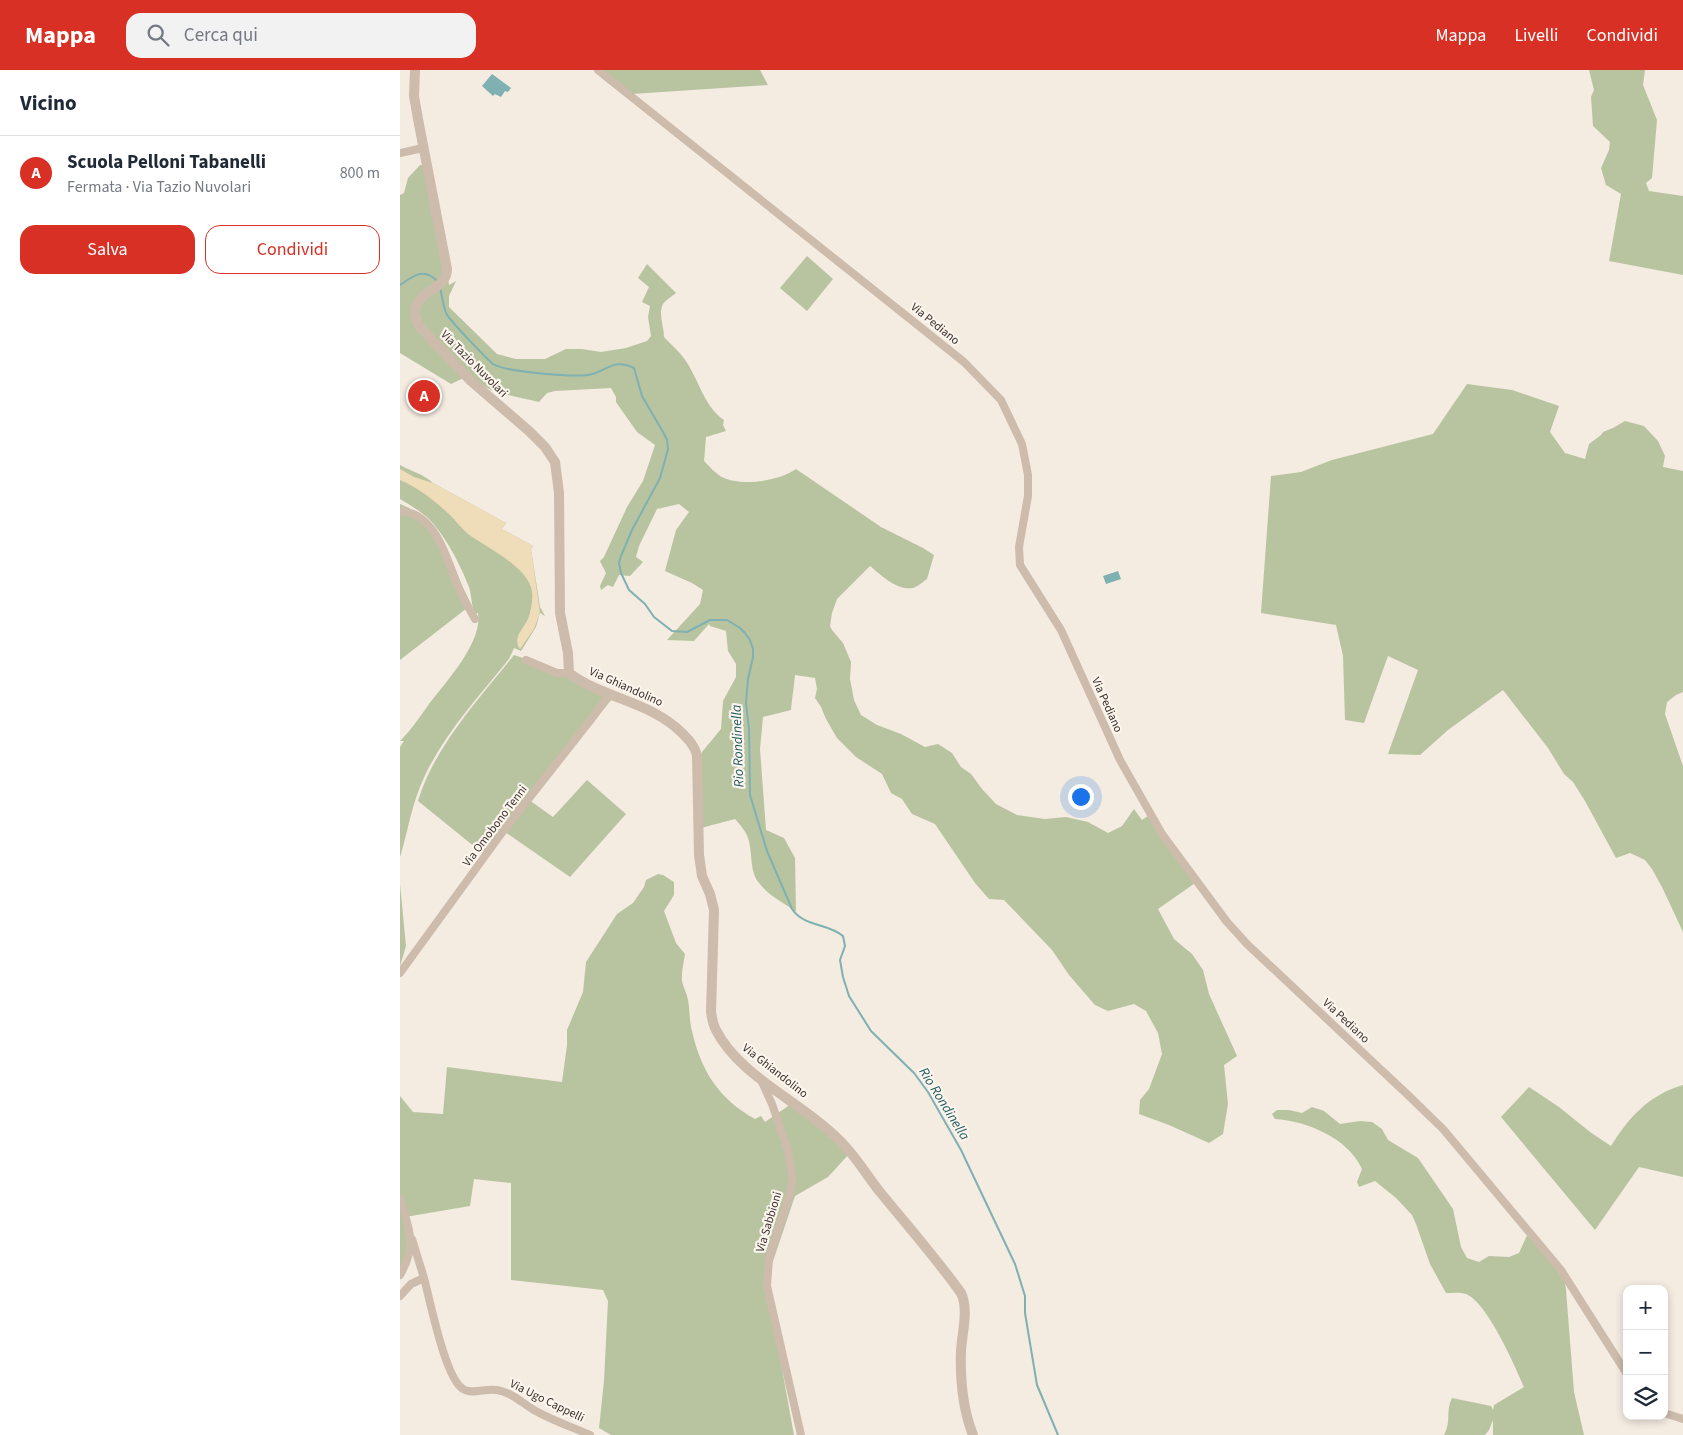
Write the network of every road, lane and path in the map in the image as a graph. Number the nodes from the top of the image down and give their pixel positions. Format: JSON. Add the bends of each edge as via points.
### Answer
{"nodes":[{"id":1,"x":415,"y":70,"type":"edge"},
{"id":2,"x":598,"y":70,"type":"edge"},
{"id":3,"x":424,"y":148,"type":"junction"},
{"id":4,"x":400,"y":153,"type":"edge"},
{"id":5,"x":400,"y":512,"type":"edge"},
{"id":6,"x":475,"y":619,"type":"dead end"},
{"id":7,"x":526,"y":660,"type":"dead end"},
{"id":8,"x":569,"y":673,"type":"junction"},
{"id":9,"x":608,"y":693,"type":"junction"},
{"id":10,"x":400,"y":973,"type":"edge"},
{"id":11,"x":759,"y":1077,"type":"junction"},
{"id":12,"x":400,"y":1198,"type":"edge"},
{"id":13,"x":412,"y":1238,"type":"junction"},
{"id":14,"x":400,"y":1275,"type":"edge"},
{"id":15,"x":424,"y":1278,"type":"junction"},
{"id":16,"x":400,"y":1296,"type":"edge"},
{"id":17,"x":1623,"y":1368,"type":"edge"},
{"id":18,"x":1668,"y":1414,"type":"edge"},
{"id":19,"x":1683,"y":1419,"type":"edge"},
{"id":20,"x":590,"y":1435,"type":"edge"},
{"id":21,"x":801,"y":1435,"type":"edge"},
{"id":22,"x":973,"y":1435,"type":"edge"}],
"edges":[{"from":1,"to":3,"type":"street","name":"Via Tazio Nuvolari","via":[[414,96]]},
{"from":2,"to":17,"type":"street","name":"Via Pediano","via":[[964,362],[1001,400],[1022,444],[1028,475],[1028,496],[1019,547],[1020,566],[1061,630],[1120,760],[1162,834],[1226,922],[1246,944],[1443,1129],[1561,1270]]},
{"from":3,"to":4,"type":"street"},
{"from":3,"to":8,"type":"street","name":"Via Tazio Nuvolari","via":[[447,276],[417,304],[415,314],[419,326],[471,381],[529,431],[555,462],[559,494],[560,613]]},
{"from":5,"to":6,"type":"street","via":[[407,511],[428,524]]},
{"from":7,"to":8,"type":"street","name":"Via Ghiandolino","via":[[557,673]]},
{"from":8,"to":9,"type":"street","name":"Via Ghiandolino"},
{"from":9,"to":10,"type":"street","name":"Via Omobono Tenni"},
{"from":9,"to":11,"type":"street","name":"Via Ghiandolino","via":[[658,714],[694,746],[697,755],[699,855],[702,876],[714,910],[711,1012],[714,1028],[735,1057]]},
{"from":11,"to":21,"type":"street","name":"Via Sabbioni","via":[[772,1104],[792,1180],[769,1258],[767,1286]]},
{"from":11,"to":22,"type":"street","name":"Via Ghiandolino","via":[[812,1116],[845,1147],[961,1292],[964,1304],[960,1365],[962,1397]]},
{"from":12,"to":13,"type":"street"},
{"from":13,"to":14,"type":"street"},
{"from":13,"to":15,"type":"street","name":"Via Ugo Cappelli"},
{"from":15,"to":16,"type":"street","via":[[411,1284]]},
{"from":15,"to":20,"type":"street","name":"Via Ugo Cappelli","via":[[442,1350],[463,1390],[497,1390]]},
{"from":18,"to":19,"type":"street"}]}
